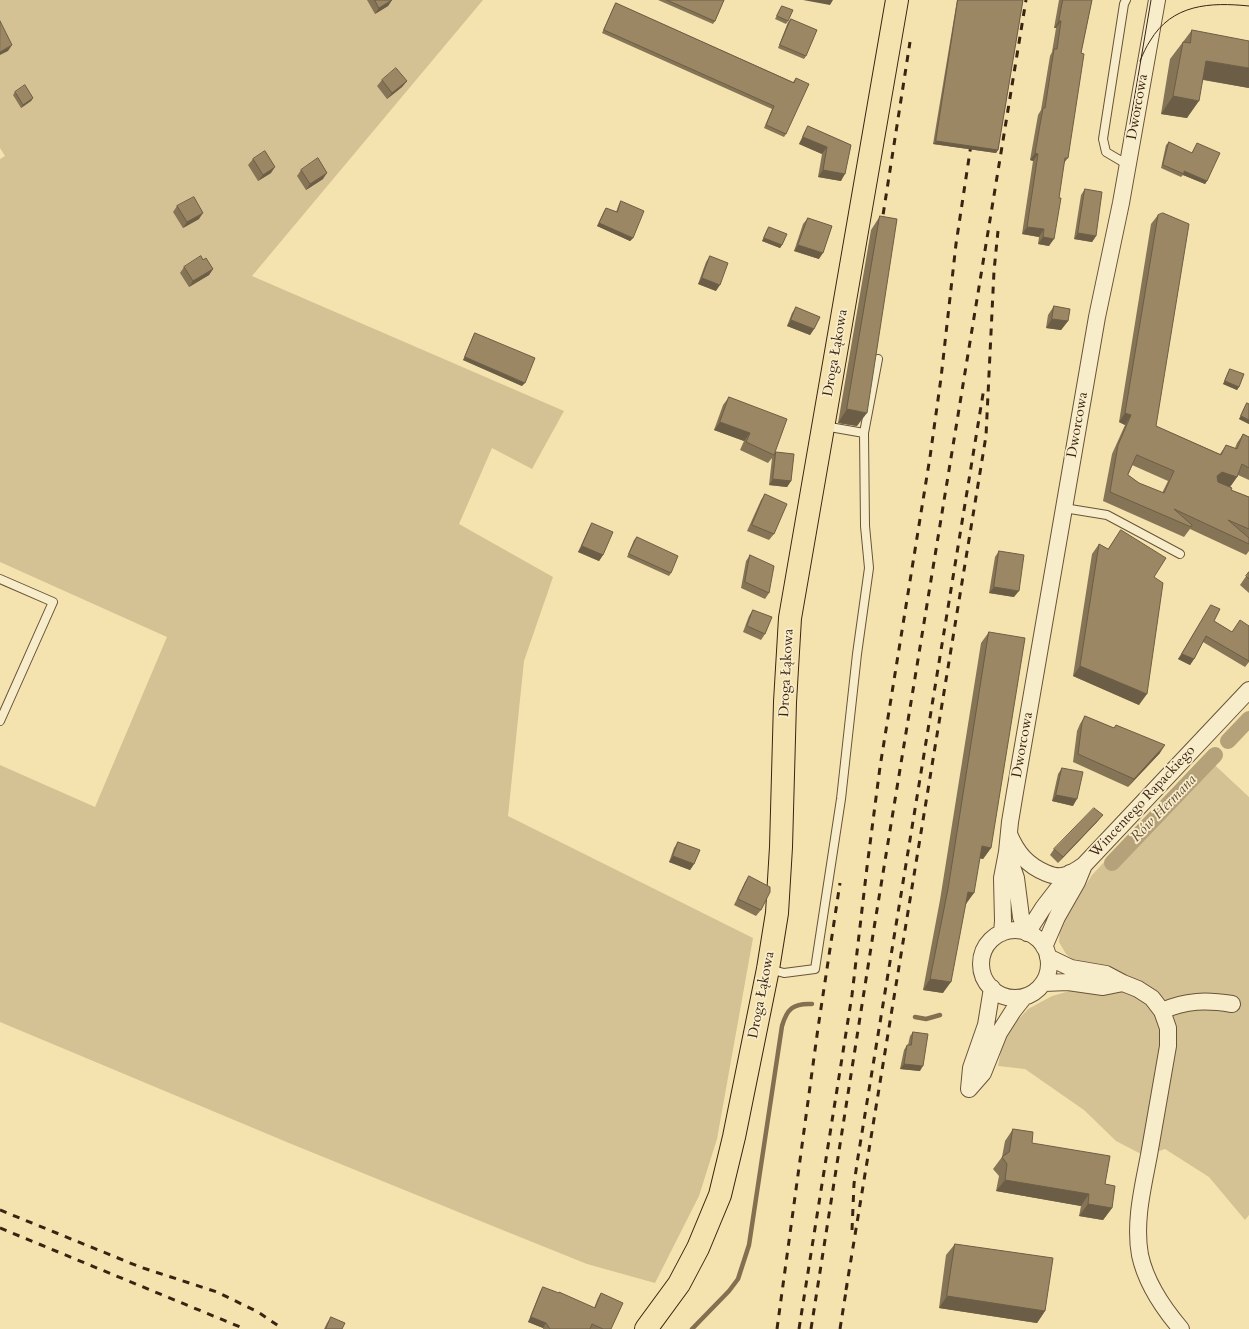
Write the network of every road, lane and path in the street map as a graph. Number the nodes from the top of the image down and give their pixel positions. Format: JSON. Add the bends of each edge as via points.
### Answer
{"nodes":[{"id":1,"x":897,"y":0,"type":"edge"},
{"id":2,"x":1126,"y":0,"type":"edge"},
{"id":3,"x":1157,"y":0,"type":"edge"},
{"id":4,"x":1128,"y":165,"type":"junction"},
{"id":5,"x":878,"y":359,"type":"edge"},
{"id":6,"x":823,"y":426,"type":"junction"},
{"id":7,"x":864,"y":434,"type":"junction"},
{"id":8,"x":1064,"y":508,"type":"junction"},
{"id":9,"x":1180,"y":554,"type":"dead end"},
{"id":10,"x":0,"y":579,"type":"edge"},
{"id":11,"x":1249,"y":690,"type":"edge"},
{"id":12,"x":0,"y":721,"type":"edge"},
{"id":13,"x":1009,"y":834,"type":"junction"},
{"id":14,"x":1007,"y":852,"type":"junction"},
{"id":15,"x":1077,"y":869,"type":"junction"},
{"id":16,"x":1002,"y":933,"type":"junction"},
{"id":17,"x":1027,"y":933,"type":"junction"},
{"id":18,"x":1046,"y":952,"type":"junction"},
{"id":19,"x":768,"y":969,"type":"junction"},
{"id":20,"x":1044,"y":983,"type":"junction"},
{"id":21,"x":1123,"y":983,"type":"junction"},
{"id":22,"x":992,"y":988,"type":"junction"},
{"id":23,"x":1024,"y":997,"type":"junction"},
{"id":24,"x":1232,"y":1004,"type":"dead end"},
{"id":25,"x":1162,"y":1011,"type":"junction"},
{"id":26,"x":646,"y":1329,"type":"edge"},
{"id":27,"x":1182,"y":1329,"type":"edge"}],
"edges":[{"from":1,"to":6,"type":"main road","name":"Droga Łąkowa"},
{"from":2,"to":4,"type":"lane","via":[[1103,139],[1106,152]]},
{"from":3,"to":4,"type":"street","name":"Dworcowa"},
{"from":4,"to":8,"type":"street","name":"Dworcowa","via":[[1097,317]]},
{"from":5,"to":7,"type":"lane"},
{"from":6,"to":7,"type":"lane"},
{"from":6,"to":19,"type":"main road","name":"Droga Łąkowa","via":[[790,618],[780,861]]},
{"from":7,"to":19,"type":"lane","via":[[865,526],[869,568],[841,799],[815,969],[784,973]]},
{"from":8,"to":9,"type":"lane","via":[[1107,515]]},
{"from":8,"to":13,"type":"street","name":"Dworcowa"},
{"from":10,"to":12,"type":"lane","via":[[53,602]]},
{"from":11,"to":15,"type":"street","name":"Wincentego Rapackiego"},
{"from":13,"to":14,"type":"street","name":"Dworcowa"},
{"from":13,"to":15,"type":"street","via":[[1024,859],[1038,869],[1061,876]]},
{"from":14,"to":16,"type":"street","name":"Dworcowa","via":[[1002,878]]},
{"from":14,"to":17,"type":"street","name":"Dworcowa","via":[[1016,878],[1021,917]]},
{"from":15,"to":17,"type":"street","name":"Wincentego Rapackiego","via":[[1042,908]]},
{"from":15,"to":18,"type":"street","name":"Wincentego Rapackiego","via":[[1077,882],[1057,917]]},
{"from":16,"to":17,"type":"street","via":[[1012,930]]},
{"from":16,"to":22,"type":"street","via":[[991,940],[981,961],[982,973]]},
{"from":17,"to":18,"type":"street","via":[[1042,942]]},
{"from":18,"to":20,"type":"street","via":[[1048,973]]},
{"from":18,"to":21,"type":"street","via":[[1071,968],[1106,974]]},
{"from":19,"to":26,"type":"main road","name":"Droga Łąkowa","via":[[720,1195],[680,1284]]},
{"from":20,"to":21,"type":"street","via":[[1068,982],[1103,987]]},
{"from":20,"to":23,"type":"street"},
{"from":21,"to":25,"type":"street","via":[[1152,998]]},
{"from":22,"to":23,"type":"street","via":[[1006,997]]},
{"from":22,"to":23,"type":"street","via":[[986,1025],[971,1068],[969,1089],[983,1073],[999,1033]]},
{"from":24,"to":25,"type":"street","via":[[1194,1001],[1174,1005]]},
{"from":25,"to":27,"type":"street","via":[[1168,1028],[1168,1046],[1138,1229],[1141,1256],[1150,1283],[1166,1311]]}]}
